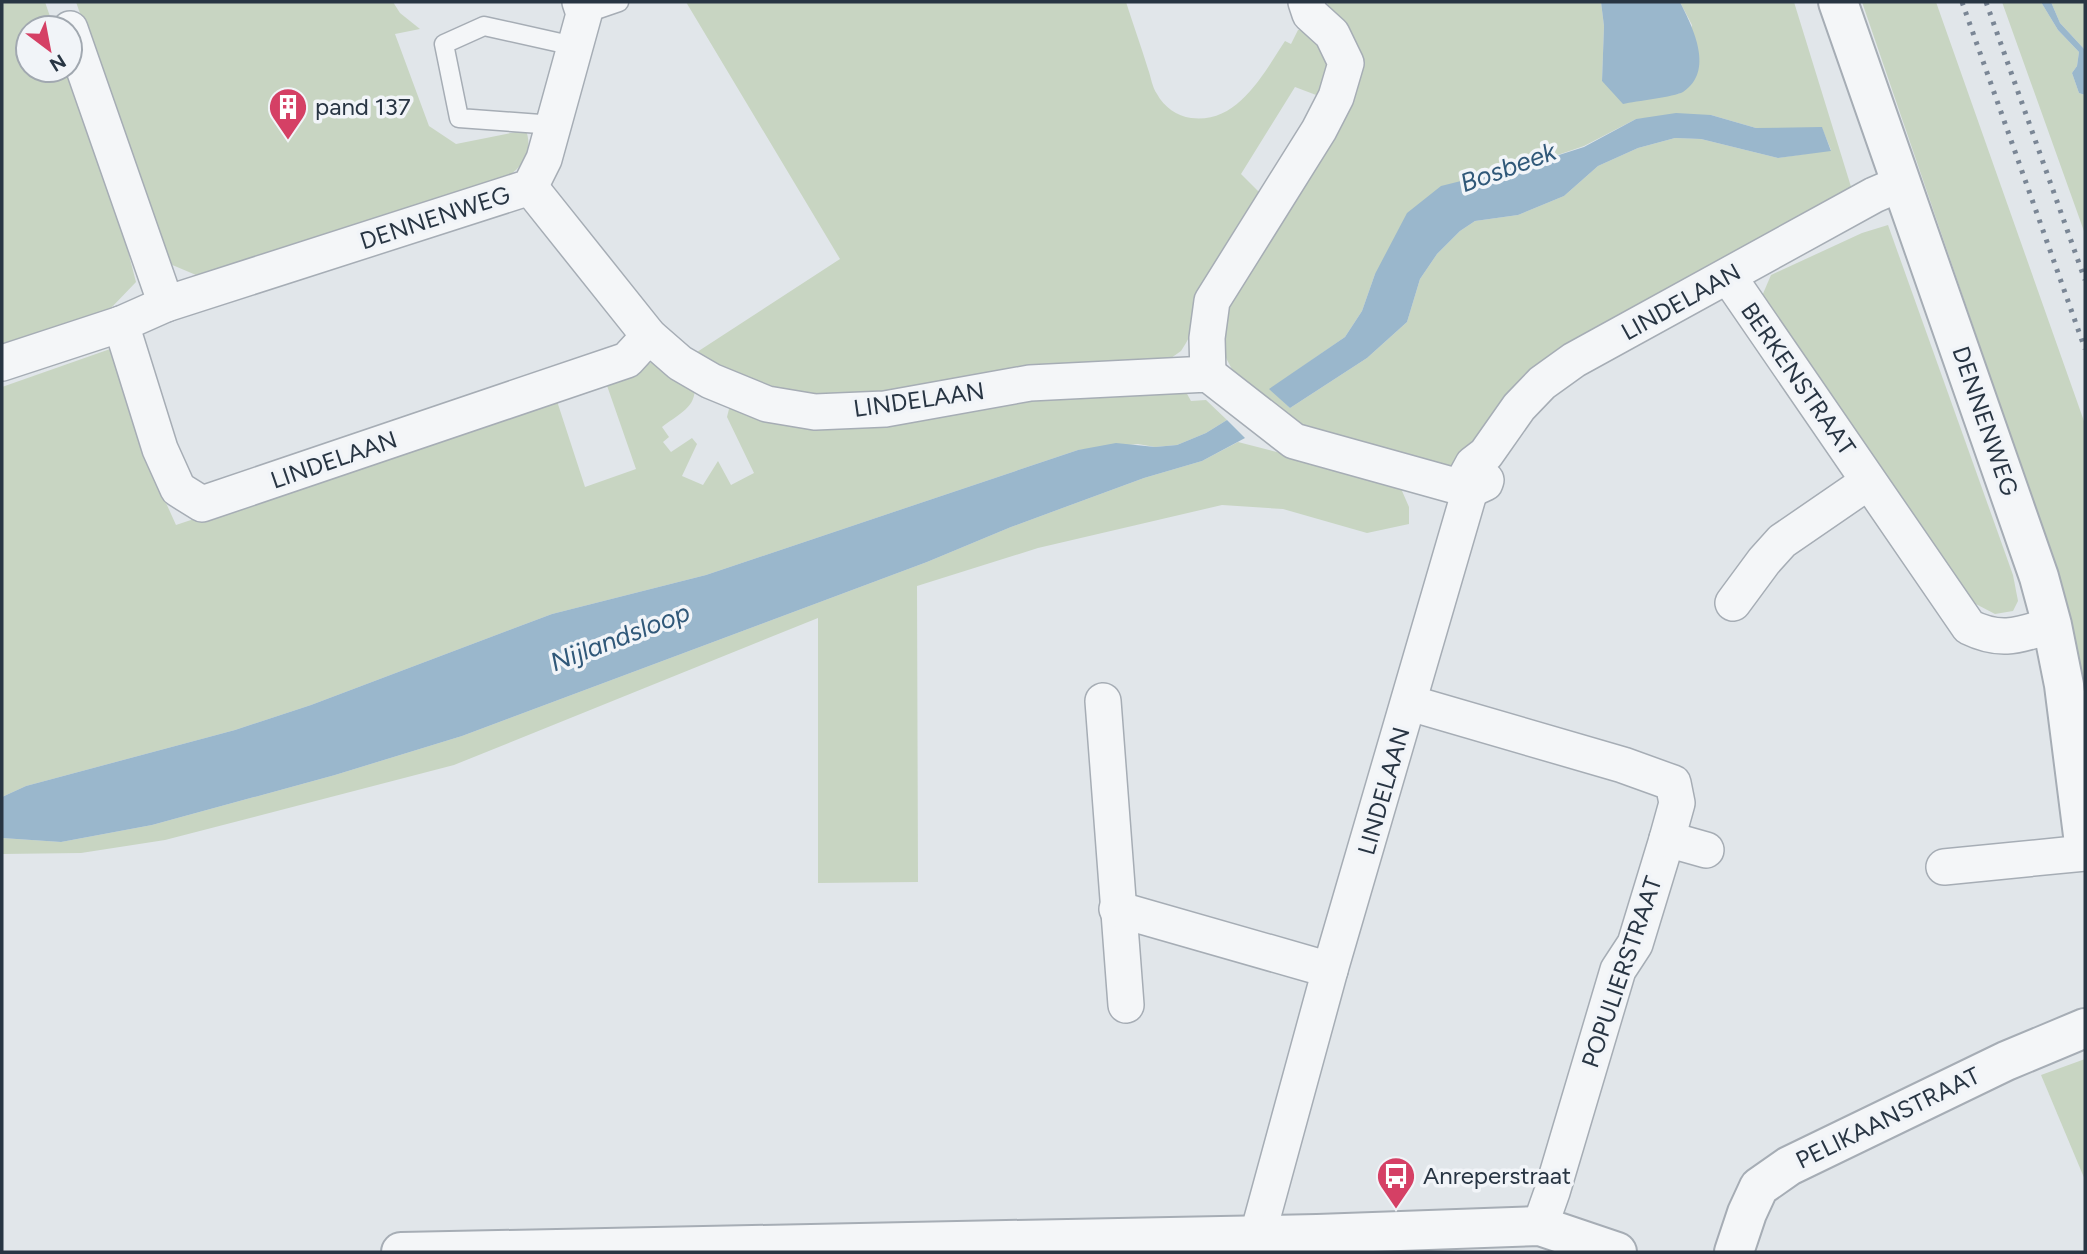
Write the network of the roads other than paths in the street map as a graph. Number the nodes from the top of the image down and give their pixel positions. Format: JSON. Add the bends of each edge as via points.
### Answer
{"nodes":[{"id":1,"x":619,"y":2,"type":"edge"},
{"id":2,"x":1306,"y":2,"type":"edge"},
{"id":3,"x":1838,"y":2,"type":"edge"},
{"id":4,"x":580,"y":21,"type":"edge"},
{"id":5,"x":84,"y":69,"type":"edge"},
{"id":6,"x":554,"y":125,"type":"junction"},
{"id":7,"x":1902,"y":183,"type":"junction"},
{"id":8,"x":530,"y":187,"type":"junction"},
{"id":9,"x":1728,"y":276,"type":"junction"},
{"id":10,"x":166,"y":304,"type":"junction"},
{"id":11,"x":121,"y":324,"type":"junction"},
{"id":12,"x":649,"y":336,"type":"junction"},
{"id":13,"x":2,"y":363,"type":"edge"},
{"id":14,"x":1208,"y":374,"type":"junction"},
{"id":15,"x":1868,"y":482,"type":"junction"},
{"id":16,"x":1469,"y":490,"type":"junction"},
{"id":17,"x":1733,"y":603,"type":"dead end"},
{"id":18,"x":2052,"y":625,"type":"junction"},
{"id":19,"x":1104,"y":701,"type":"dead end"},
{"id":20,"x":1410,"y":702,"type":"junction"},
{"id":21,"x":1667,"y":839,"type":"junction"},
{"id":22,"x":1706,"y":850,"type":"dead end"},
{"id":23,"x":2085,"y":852,"type":"edge"},
{"id":24,"x":1944,"y":867,"type":"dead end"},
{"id":25,"x":1117,"y":909,"type":"junction"},
{"id":26,"x":1331,"y":970,"type":"junction"},
{"id":27,"x":1126,"y":1005,"type":"dead end"},
{"id":28,"x":2085,"y":1028,"type":"edge"},
{"id":29,"x":1540,"y":1226,"type":"junction"},
{"id":30,"x":1254,"y":1243,"type":"edge"},
{"id":31,"x":401,"y":1252,"type":"edge"},
{"id":32,"x":1617,"y":1252,"type":"edge"},
{"id":33,"x":1734,"y":1252,"type":"edge"}],
"edges":[{"from":1,"to":4,"type":"lane"},
{"from":2,"to":14,"type":"street","via":[[1310,14],[1332,34],[1346,63],[1319,130],[1212,301]]},
{"from":3,"to":7,"type":"street","name":"DENNENWEG"},
{"from":4,"to":6,"type":"street","name":"DENNENWEG"},
{"from":4,"to":6,"type":"lane","via":[[484,26],[444,44],[459,118]]},
{"from":5,"to":10,"type":"street"},
{"from":6,"to":8,"type":"street","name":"DENNENWEG"},
{"from":7,"to":9,"type":"street","name":"LINDELAAN"},
{"from":7,"to":18,"type":"street","name":"DENNENWEG"},
{"from":8,"to":10,"type":"street","name":"DENNENWEG"},
{"from":8,"to":12,"type":"street","name":"LINDELAAN"},
{"from":9,"to":15,"type":"street","name":"BERKENSTRAAT"},
{"from":9,"to":16,"type":"street","name":"LINDELAAN","via":[[1574,360],[1542,383],[1486,454],[1491,469],[1485,483]]},
{"from":10,"to":11,"type":"street","name":"DENNENWEG"},
{"from":11,"to":12,"type":"street","name":"LINDELAAN","via":[[160,449],[178,489],[202,504],[627,360]]},
{"from":11,"to":13,"type":"street","name":"DENNENWEG"},
{"from":12,"to":14,"type":"street","name":"LINDELAAN","via":[[680,363],[711,381],[767,404],[815,412],[885,409],[1030,383]]},
{"from":14,"to":16,"type":"street","via":[[1294,441]]},
{"from":15,"to":17,"type":"street","name":"BERKENSTRAAT","via":[[1782,541]]},
{"from":15,"to":18,"type":"street","name":"BERKENSTRAAT","via":[[1969,627],[1988,636],[2006,636]]},
{"from":16,"to":20,"type":"street","name":"LINDELAAN"},
{"from":18,"to":23,"type":"street","name":"DENNENWEG"},
{"from":19,"to":25,"type":"street"},
{"from":20,"to":21,"type":"street","name":"POPULIERSTRAAT","via":[[1673,783],[1677,803]]},
{"from":20,"to":26,"type":"street","name":"LINDELAAN"},
{"from":21,"to":22,"type":"street"},
{"from":21,"to":29,"type":"street","name":"POPULIERSTRAAT","via":[[1635,944],[1618,970]]},
{"from":23,"to":24,"type":"street","name":"DENNENWEG"},
{"from":25,"to":26,"type":"street"},
{"from":25,"to":27,"type":"street"},
{"from":26,"to":30,"type":"street","name":"LINDELAAN"},
{"from":28,"to":33,"type":"street","name":"PELIKAANSTRAAT","via":[[1789,1166],[1759,1187]]},
{"from":29,"to":30,"type":"street"},
{"from":29,"to":32,"type":"street"},
{"from":30,"to":31,"type":"street"}]}
